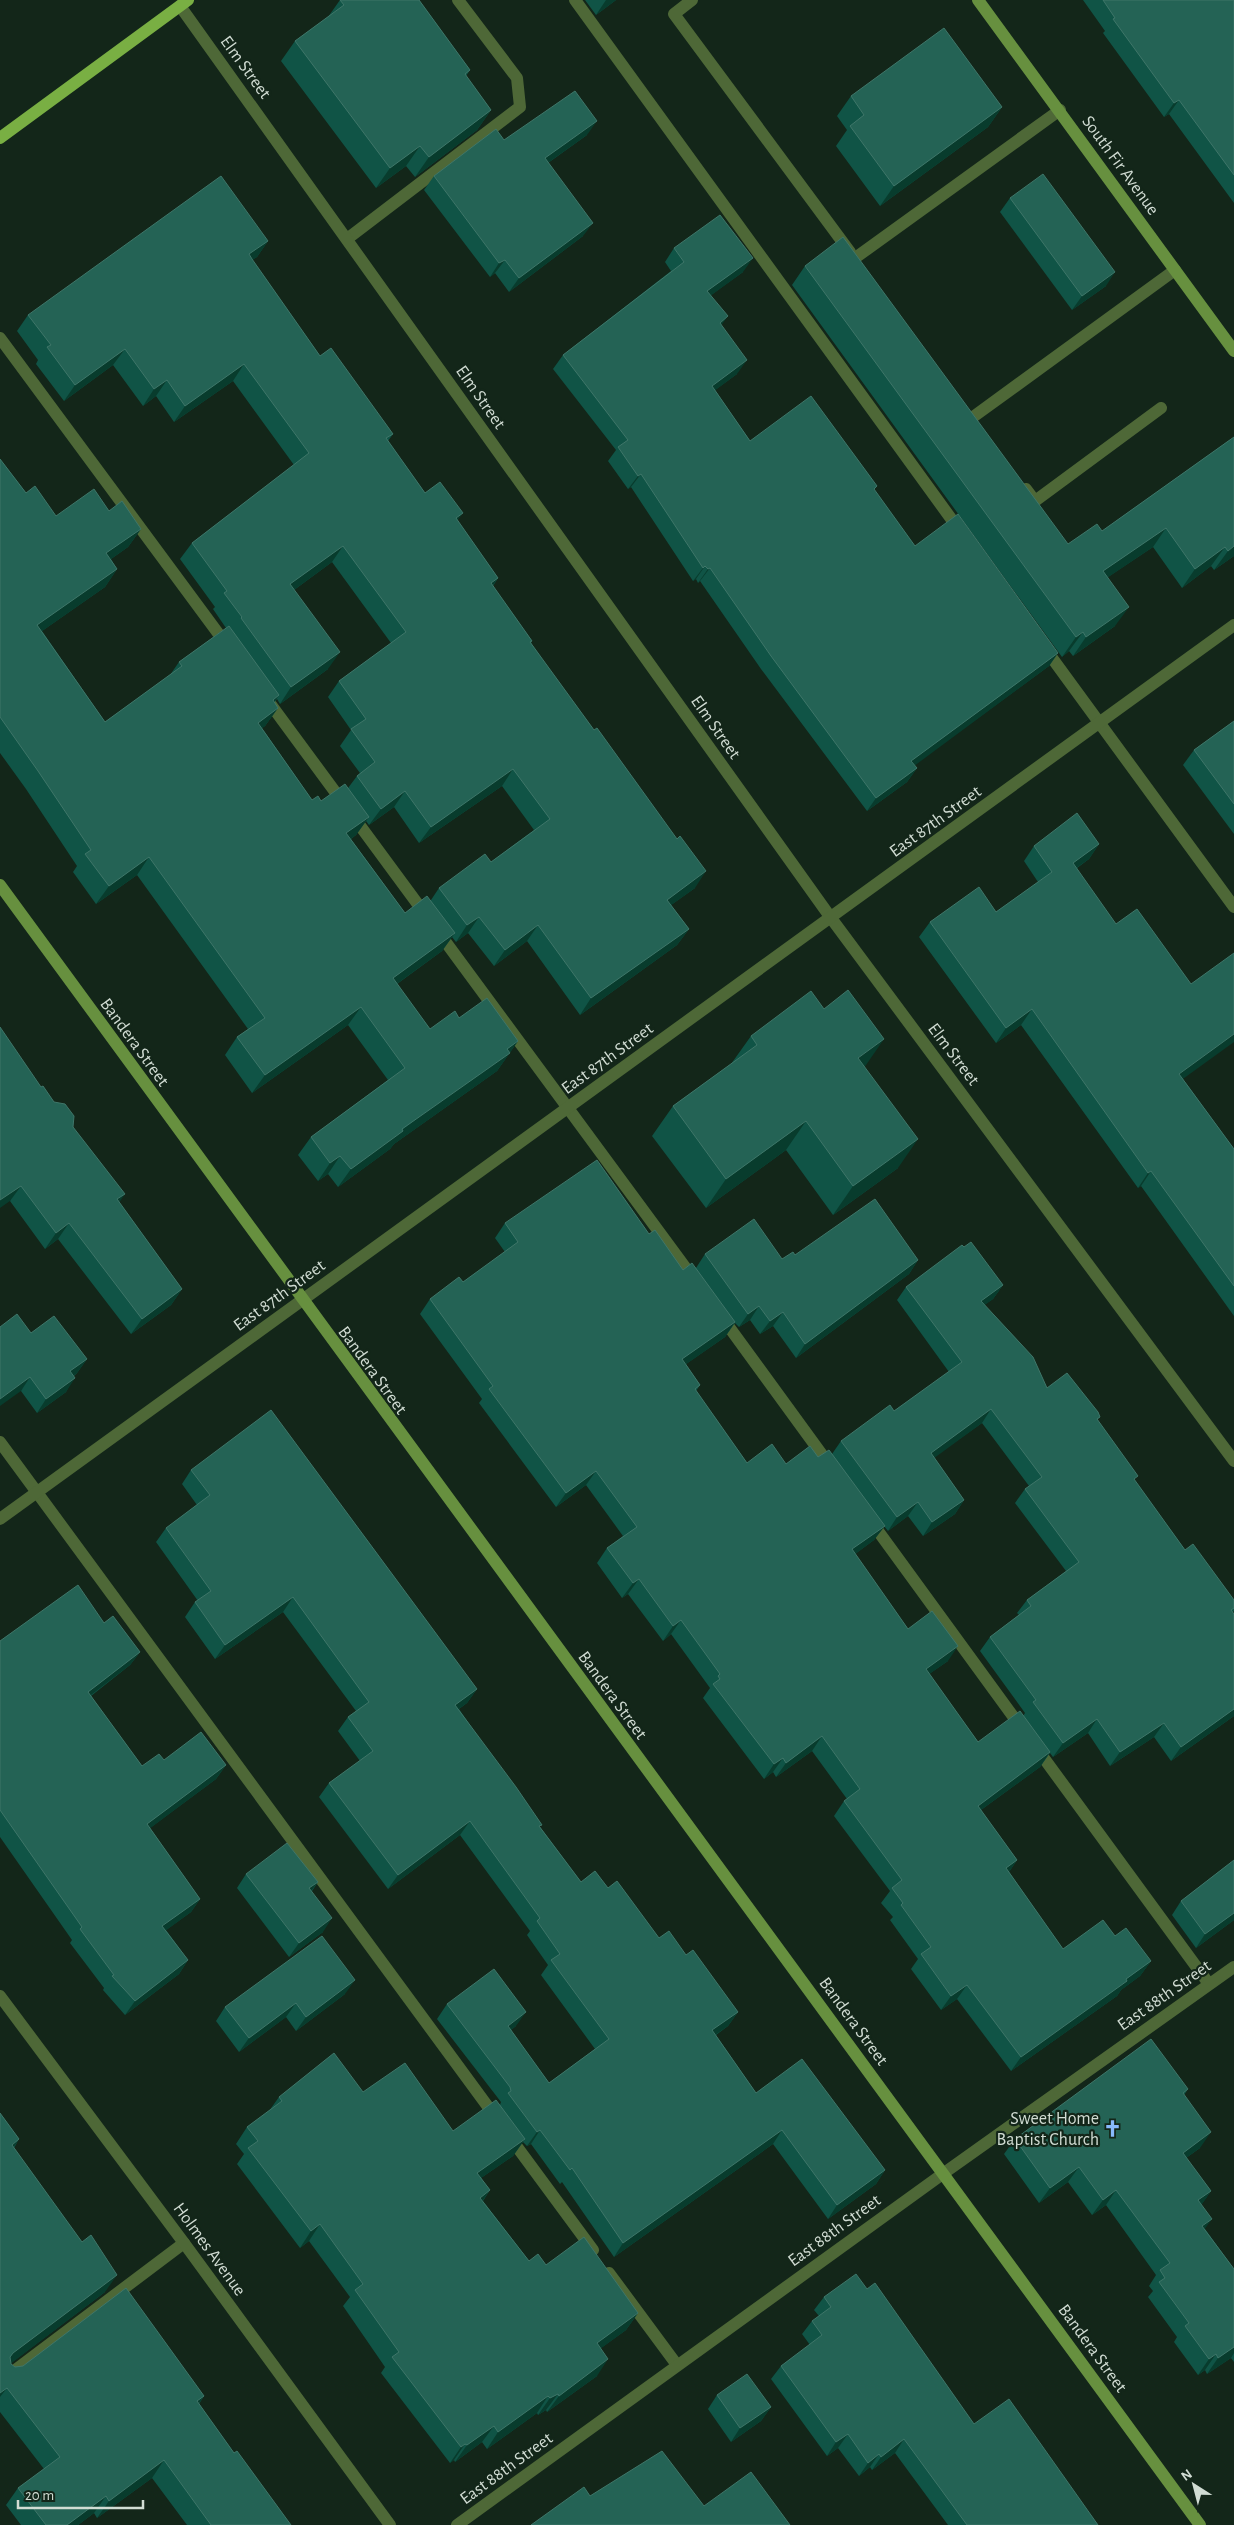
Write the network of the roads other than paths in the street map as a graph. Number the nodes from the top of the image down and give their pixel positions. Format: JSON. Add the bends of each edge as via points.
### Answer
{"nodes":[{"id":1,"x":458,"y":0,"type":"edge"},
{"id":2,"x":575,"y":0,"type":"edge"},
{"id":3,"x":692,"y":0,"type":"edge"},
{"id":4,"x":978,"y":0,"type":"edge"},
{"id":5,"x":184,"y":3,"type":"edge"},
{"id":6,"x":1060,"y":110,"type":"junction"},
{"id":7,"x":0,"y":138,"type":"edge"},
{"id":8,"x":347,"y":239,"type":"junction"},
{"id":9,"x":1175,"y":270,"type":"junction"},
{"id":10,"x":0,"y":338,"type":"edge"},
{"id":11,"x":1234,"y":351,"type":"edge"},
{"id":12,"x":1161,"y":408,"type":"dead end"},
{"id":13,"x":974,"y":418,"type":"edge"},
{"id":14,"x":1018,"y":479,"type":"edge"},
{"id":15,"x":965,"y":538,"type":"edge"},
{"id":16,"x":1234,"y":625,"type":"edge"},
{"id":17,"x":1035,"y":634,"type":"edge"},
{"id":18,"x":237,"y":659,"type":"edge"},
{"id":19,"x":260,"y":691,"type":"edge"},
{"id":20,"x":1099,"y":723,"type":"junction"},
{"id":21,"x":0,"y":885,"type":"edge"},
{"id":22,"x":1234,"y":907,"type":"edge"},
{"id":23,"x":831,"y":918,"type":"junction"},
{"id":24,"x":568,"y":1108,"type":"junction"},
{"id":25,"x":704,"y":1292,"type":"edge"},
{"id":26,"x":301,"y":1301,"type":"junction"},
{"id":27,"x":715,"y":1309,"type":"edge"},
{"id":28,"x":0,"y":1442,"type":"edge"},
{"id":29,"x":1234,"y":1461,"type":"edge"},
{"id":30,"x":839,"y":1478,"type":"edge"},
{"id":31,"x":37,"y":1492,"type":"junction"},
{"id":32,"x":862,"y":1510,"type":"edge"},
{"id":33,"x":0,"y":1519,"type":"edge"},
{"id":34,"x":1234,"y":1967,"type":"edge"},
{"id":35,"x":1209,"y":1984,"type":"junction"},
{"id":36,"x":0,"y":1996,"type":"edge"},
{"id":37,"x":944,"y":2173,"type":"junction"},
{"id":38,"x":184,"y":2243,"type":"junction"},
{"id":39,"x":677,"y":2365,"type":"junction"},
{"id":40,"x":6,"y":2378,"type":"edge"},
{"id":41,"x":390,"y":2525,"type":"edge"},
{"id":42,"x":458,"y":2525,"type":"edge"},
{"id":43,"x":1200,"y":2525,"type":"edge"}],
"edges":[{"from":1,"to":8,"type":"street","via":[[517,78],[520,107]]},
{"from":2,"to":15,"type":"street"},
{"from":3,"to":6,"type":"street","via":[[674,14],[858,262]]},
{"from":4,"to":6,"type":"street","name":"South Fir Avenue"},
{"from":5,"to":7,"type":"main road"},
{"from":5,"to":8,"type":"street","name":"Elm Street"},
{"from":6,"to":9,"type":"street","name":"South Fir Avenue"},
{"from":8,"to":23,"type":"street","name":"Elm Street"},
{"from":9,"to":11,"type":"street","name":"South Fir Avenue"},
{"from":9,"to":13,"type":"street"},
{"from":10,"to":18,"type":"street"},
{"from":12,"to":14,"type":"street","via":[[1035,501]]},
{"from":16,"to":20,"type":"street","name":"East 87th Street"},
{"from":17,"to":20,"type":"street"},
{"from":19,"to":24,"type":"street"},
{"from":20,"to":22,"type":"street"},
{"from":20,"to":23,"type":"street","name":"East 87th Street"},
{"from":21,"to":26,"type":"street","name":"Bandera Street"},
{"from":23,"to":24,"type":"street","name":"East 87th Street"},
{"from":23,"to":29,"type":"street","name":"Elm Street"},
{"from":24,"to":25,"type":"street"},
{"from":24,"to":26,"type":"street","name":"East 87th Street"},
{"from":26,"to":31,"type":"street","name":"East 87th Street"},
{"from":26,"to":37,"type":"street","name":"Bandera Street"},
{"from":27,"to":30,"type":"street"},
{"from":28,"to":31,"type":"street"},
{"from":31,"to":33,"type":"street","name":"East 87th Street"},
{"from":31,"to":39,"type":"street"},
{"from":32,"to":35,"type":"street"},
{"from":34,"to":35,"type":"street","name":"East 88th Street"},
{"from":35,"to":37,"type":"street","name":"East 88th Street"},
{"from":36,"to":38,"type":"street","name":"Holmes Avenue"},
{"from":37,"to":39,"type":"street","name":"East 88th Street"},
{"from":37,"to":43,"type":"street","name":"Bandera Street"},
{"from":38,"to":40,"type":"street"},
{"from":38,"to":41,"type":"street","name":"Holmes Avenue"},
{"from":39,"to":42,"type":"street","name":"East 88th Street"}]}
